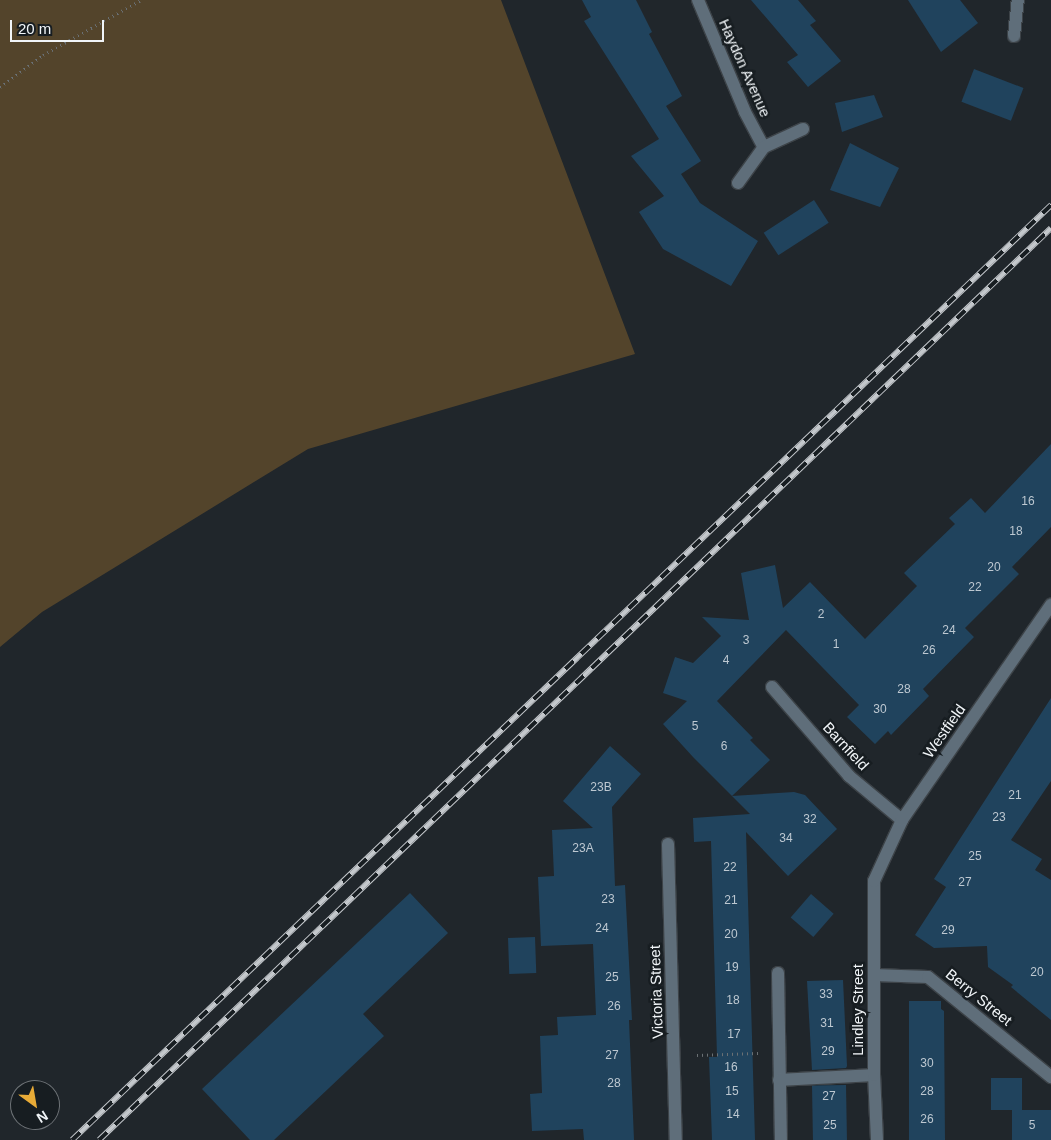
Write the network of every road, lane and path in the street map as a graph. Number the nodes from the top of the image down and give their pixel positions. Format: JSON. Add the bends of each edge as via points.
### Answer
{"nodes":[{"id":1,"x":141,"y":0,"type":"edge"},
{"id":2,"x":698,"y":0,"type":"edge"},
{"id":3,"x":1018,"y":0,"type":"edge"},
{"id":4,"x":1014,"y":36,"type":"dead end"},
{"id":5,"x":0,"y":87,"type":"edge"},
{"id":6,"x":803,"y":129,"type":"dead end"},
{"id":7,"x":764,"y":147,"type":"junction"},
{"id":8,"x":738,"y":183,"type":"dead end"},
{"id":9,"x":1051,"y":605,"type":"edge"},
{"id":10,"x":772,"y":687,"type":"dead end"},
{"id":11,"x":902,"y":820,"type":"junction"},
{"id":12,"x":668,"y":844,"type":"dead end"},
{"id":13,"x":874,"y":881,"type":"joint"},
{"id":14,"x":778,"y":973,"type":"dead end"},
{"id":15,"x":874,"y":975,"type":"junction"},
{"id":16,"x":778,"y":1053,"type":"junction"},
{"id":17,"x":674,"y":1056,"type":"junction"},
{"id":18,"x":874,"y":1075,"type":"junction"},
{"id":19,"x":1051,"y":1076,"type":"edge"},
{"id":20,"x":779,"y":1080,"type":"junction"},
{"id":21,"x":676,"y":1140,"type":"edge"},
{"id":22,"x":781,"y":1140,"type":"edge"},
{"id":23,"x":877,"y":1140,"type":"edge"}],
"edges":[{"from":1,"to":5,"type":"path","via":[[43,55]]},
{"from":2,"to":7,"type":"street","name":"Haydon Avenue","via":[[745,112]]},
{"from":3,"to":4,"type":"street"},
{"from":6,"to":7,"type":"street"},
{"from":7,"to":8,"type":"street"},
{"from":9,"to":11,"type":"street","name":"Westfield"},
{"from":10,"to":11,"type":"street","name":"Barnfield","via":[[849,776]]},
{"from":11,"to":13,"type":"street","name":"Westfield"},
{"from":12,"to":17,"type":"street","name":"Victoria Street"},
{"from":13,"to":15,"type":"street","name":"Lindley Street"},
{"from":14,"to":16,"type":"street"},
{"from":15,"to":18,"type":"street","name":"Lindley Street"},
{"from":15,"to":19,"type":"street","name":"Berry Street","via":[[928,977]]},
{"from":16,"to":17,"type":"path"},
{"from":16,"to":20,"type":"street"},
{"from":17,"to":21,"type":"street","name":"Victoria Street"},
{"from":18,"to":20,"type":"street"},
{"from":18,"to":23,"type":"street","name":"Lindley Street"},
{"from":20,"to":22,"type":"street"}]}
